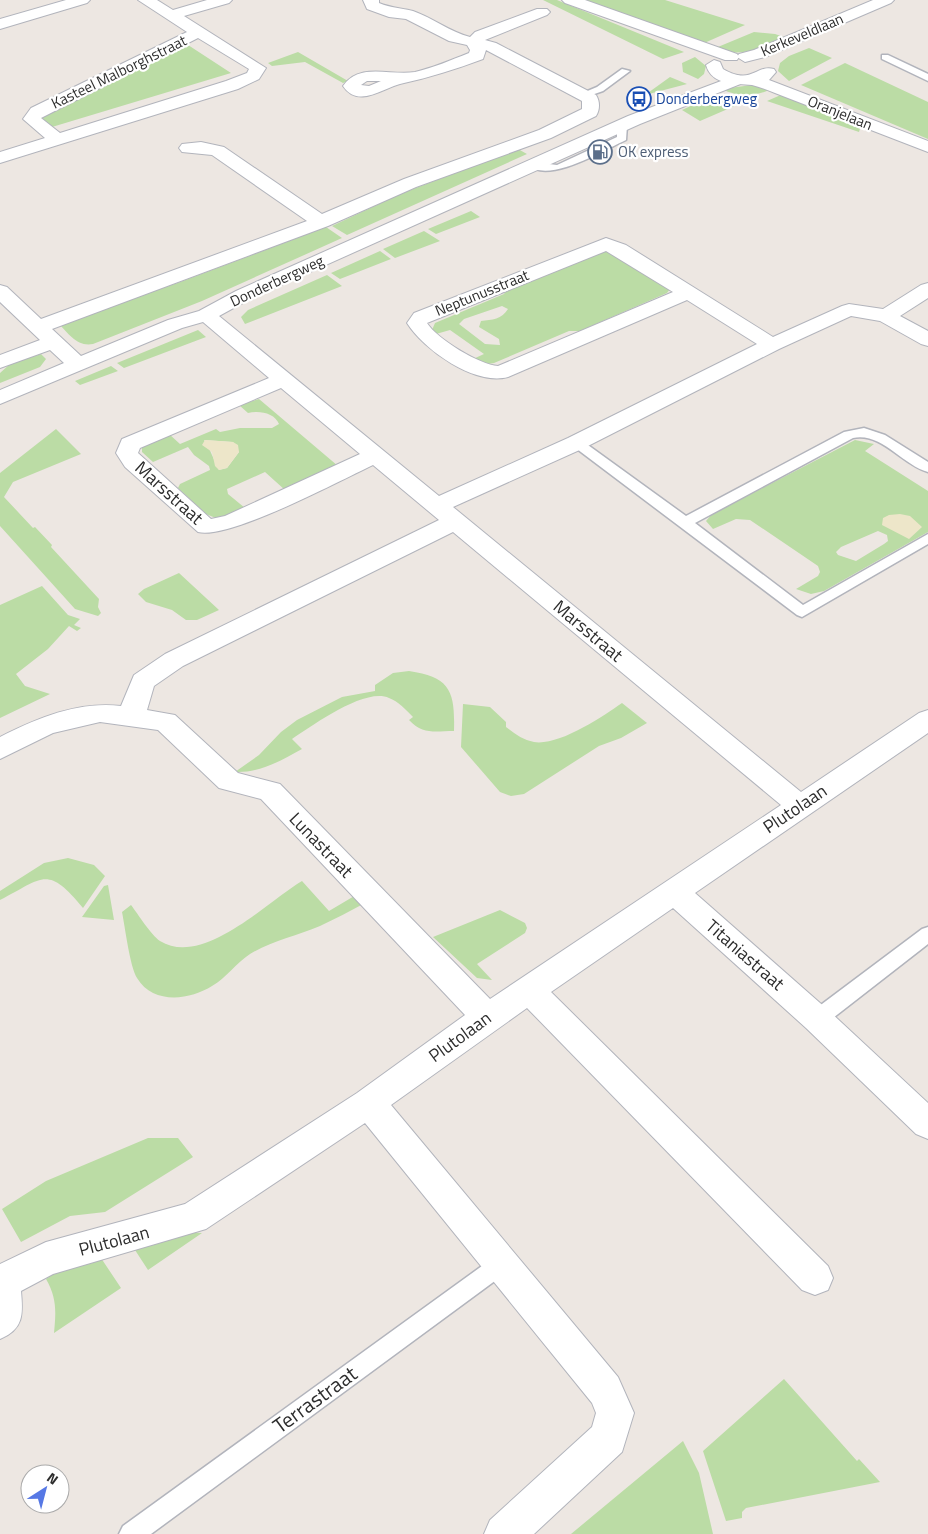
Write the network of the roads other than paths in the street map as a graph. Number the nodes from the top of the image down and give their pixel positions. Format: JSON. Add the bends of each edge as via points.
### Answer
{"nodes":[{"id":1,"x":82,"y":0,"type":"edge"},
{"id":2,"x":146,"y":0,"type":"edge"},
{"id":3,"x":224,"y":0,"type":"edge"},
{"id":4,"x":371,"y":0,"type":"edge"},
{"id":5,"x":565,"y":0,"type":"edge"},
{"id":6,"x":570,"y":0,"type":"edge"},
{"id":7,"x":886,"y":0,"type":"edge"},
{"id":8,"x":894,"y":0,"type":"edge"},
{"id":9,"x":542,"y":12,"type":"dead end"},
{"id":10,"x":172,"y":16,"type":"junction"},
{"id":11,"x":0,"y":24,"type":"edge"},
{"id":12,"x":199,"y":32,"type":"junction"},
{"id":13,"x":475,"y":49,"type":"junction"},
{"id":14,"x":738,"y":57,"type":"junction"},
{"id":15,"x":885,"y":57,"type":"dead end"},
{"id":16,"x":715,"y":68,"type":"junction"},
{"id":17,"x":766,"y":68,"type":"junction"},
{"id":18,"x":625,"y":71,"type":"dead end"},
{"id":19,"x":399,"y":78,"type":"dead end"},
{"id":20,"x":928,"y":78,"type":"edge"},
{"id":21,"x":745,"y":80,"type":"junction"},
{"id":22,"x":586,"y":97,"type":"junction"},
{"id":23,"x":628,"y":122,"type":"junction"},
{"id":24,"x":58,"y":140,"type":"junction"},
{"id":25,"x":928,"y":145,"type":"edge"},
{"id":26,"x":188,"y":148,"type":"dead end"},
{"id":27,"x":0,"y":158,"type":"edge"},
{"id":28,"x":322,"y":222,"type":"junction"},
{"id":29,"x":928,"y":289,"type":"edge"},
{"id":30,"x":0,"y":291,"type":"edge"},
{"id":31,"x":689,"y":292,"type":"junction"},
{"id":32,"x":206,"y":315,"type":"junction"},
{"id":33,"x":886,"y":316,"type":"junction"},
{"id":34,"x":38,"y":327,"type":"junction"},
{"id":35,"x":928,"y":340,"type":"edge"},
{"id":36,"x":55,"y":341,"type":"junction"},
{"id":37,"x":772,"y":346,"type":"junction"},
{"id":38,"x":0,"y":362,"type":"edge"},
{"id":39,"x":77,"y":364,"type":"junction"},
{"id":40,"x":284,"y":379,"type":"junction"},
{"id":41,"x":0,"y":398,"type":"edge"},
{"id":42,"x":576,"y":443,"type":"junction"},
{"id":43,"x":375,"y":456,"type":"junction"},
{"id":44,"x":928,"y":468,"type":"edge"},
{"id":45,"x":446,"y":514,"type":"junction"},
{"id":46,"x":686,"y":522,"type":"junction"},
{"id":47,"x":928,"y":538,"type":"edge"},
{"id":48,"x":131,"y":717,"type":"junction"},
{"id":49,"x":928,"y":720,"type":"edge"},
{"id":50,"x":0,"y":749,"type":"edge"},
{"id":51,"x":800,"y":806,"type":"junction"},
{"id":52,"x":674,"y":892,"type":"junction"},
{"id":53,"x":928,"y":934,"type":"edge"},
{"id":54,"x":529,"y":990,"type":"junction"},
{"id":55,"x":487,"y":1017,"type":"junction"},
{"id":56,"x":816,"y":1018,"type":"junction"},
{"id":57,"x":369,"y":1103,"type":"junction"},
{"id":58,"x":928,"y":1124,"type":"edge"},
{"id":59,"x":500,"y":1266,"type":"junction"},
{"id":60,"x":815,"y":1278,"type":"dead end"},
{"id":61,"x":1,"y":1280,"type":"edge"},
{"id":62,"x":0,"y":1321,"type":"edge"},
{"id":63,"x":131,"y":1534,"type":"edge"},
{"id":64,"x":504,"y":1534,"type":"edge"}],
"edges":[{"from":1,"to":11,"type":"street"},
{"from":2,"to":10,"type":"street"},
{"from":3,"to":10,"type":"street"},
{"from":4,"to":13,"type":"street","via":[[372,6],[385,12],[409,15]]},
{"from":5,"to":16,"type":"street","via":[[693,53]]},
{"from":6,"to":14,"type":"street"},
{"from":7,"to":14,"type":"street","name":"Kerkeveldlaan","via":[[767,51]]},
{"from":8,"to":17,"type":"street","name":"Kerkeveldlaan"},
{"from":9,"to":13,"type":"street","via":[[481,35]]},
{"from":10,"to":12,"type":"street"},
{"from":12,"to":24,"type":"street","name":"Kasteel Malborghstraat","via":[[37,112],[32,120]]},
{"from":12,"to":24,"type":"street","name":"Kasteel Malborghstraat","via":[[258,68],[253,76]]},
{"from":13,"to":19,"type":"street","via":[[440,70]]},
{"from":13,"to":22,"type":"street","via":[[505,54]]},
{"from":14,"to":16,"type":"street","name":"Kerkeveldlaan"},
{"from":14,"to":17,"type":"street","name":"Oranjelaan"},
{"from":15,"to":20,"type":"lane"},
{"from":16,"to":21,"type":"street","name":"Oranjelaan"},
{"from":16,"to":23,"type":"street","name":"Donderbergweg"},
{"from":17,"to":21,"type":"street","name":"Kerkeveldlaan","via":[[765,75]]},
{"from":17,"to":25,"type":"street","name":"Oranjelaan"},
{"from":18,"to":22,"type":"lane"},
{"from":21,"to":23,"type":"street","name":"Donderbergweg"},
{"from":21,"to":25,"type":"street","name":"Oranjelaan","via":[[781,89]]},
{"from":22,"to":28,"type":"street","via":[[590,112],[545,134],[410,183]]},
{"from":23,"to":32,"type":"street","name":"Donderbergweg","via":[[252,291]]},
{"from":24,"to":27,"type":"street","name":"Kasteel Malborghstraat"},
{"from":26,"to":28,"type":"street","via":[[218,151]]},
{"from":28,"to":34,"type":"street"},
{"from":29,"to":33,"type":"street"},
{"from":30,"to":34,"type":"street"},
{"from":31,"to":31,"type":"street","name":"Neptunusstraat","via":[[606,244],[421,317],[417,324],[475,369],[487,374],[501,373]]},
{"from":31,"to":37,"type":"street","name":"Neptunusstraat"},
{"from":32,"to":39,"type":"street","name":"Donderbergweg"},
{"from":32,"to":40,"type":"street","name":"Marsstraat"},
{"from":33,"to":35,"type":"street"},
{"from":33,"to":37,"type":"street","via":[[849,310]]},
{"from":34,"to":36,"type":"street"},
{"from":36,"to":38,"type":"street"},
{"from":36,"to":39,"type":"street"},
{"from":37,"to":42,"type":"street"},
{"from":39,"to":41,"type":"street","name":"Donderbergweg"},
{"from":40,"to":43,"type":"street","name":"Marsstraat"},
{"from":40,"to":43,"type":"street","name":"Marsstraat","via":[[130,444],[127,453],[132,462],[206,527],[231,522]]},
{"from":42,"to":45,"type":"street"},
{"from":42,"to":46,"type":"lane"},
{"from":43,"to":45,"type":"street","name":"Marsstraat"},
{"from":44,"to":46,"type":"lane","via":[[880,438],[864,432],[849,435]]},
{"from":45,"to":48,"type":"street","via":[[174,660],[143,681]]},
{"from":45,"to":51,"type":"street","name":"Marsstraat"},
{"from":46,"to":47,"type":"lane","via":[[802,612]]},
{"from":48,"to":50,"type":"street","name":"Lunastraat","via":[[100,713],[46,726]]},
{"from":48,"to":55,"type":"street","name":"Lunastraat","via":[[166,722],[229,781],[270,791]]},
{"from":49,"to":51,"type":"street","name":"Plutolaan"},
{"from":51,"to":52,"type":"street","name":"Plutolaan"},
{"from":52,"to":54,"type":"street","name":"Plutolaan"},
{"from":52,"to":56,"type":"street","name":"Titaniastraat"},
{"from":53,"to":56,"type":"lane"},
{"from":54,"to":55,"type":"street","name":"Plutolaan"},
{"from":54,"to":60,"type":"street"},
{"from":55,"to":57,"type":"street","name":"Plutolaan"},
{"from":56,"to":58,"type":"street","name":"Titaniastraat"},
{"from":57,"to":59,"type":"street"},
{"from":57,"to":61,"type":"street","name":"Plutolaan","via":[[194,1218],[46,1259]]},
{"from":59,"to":63,"type":"lane","name":"Terrastraat"},
{"from":59,"to":64,"type":"street","via":[[605,1390],[615,1413],[608,1438]]},
{"from":61,"to":62,"type":"street","name":"Plutolaan","via":[[5,1312]]}]}
